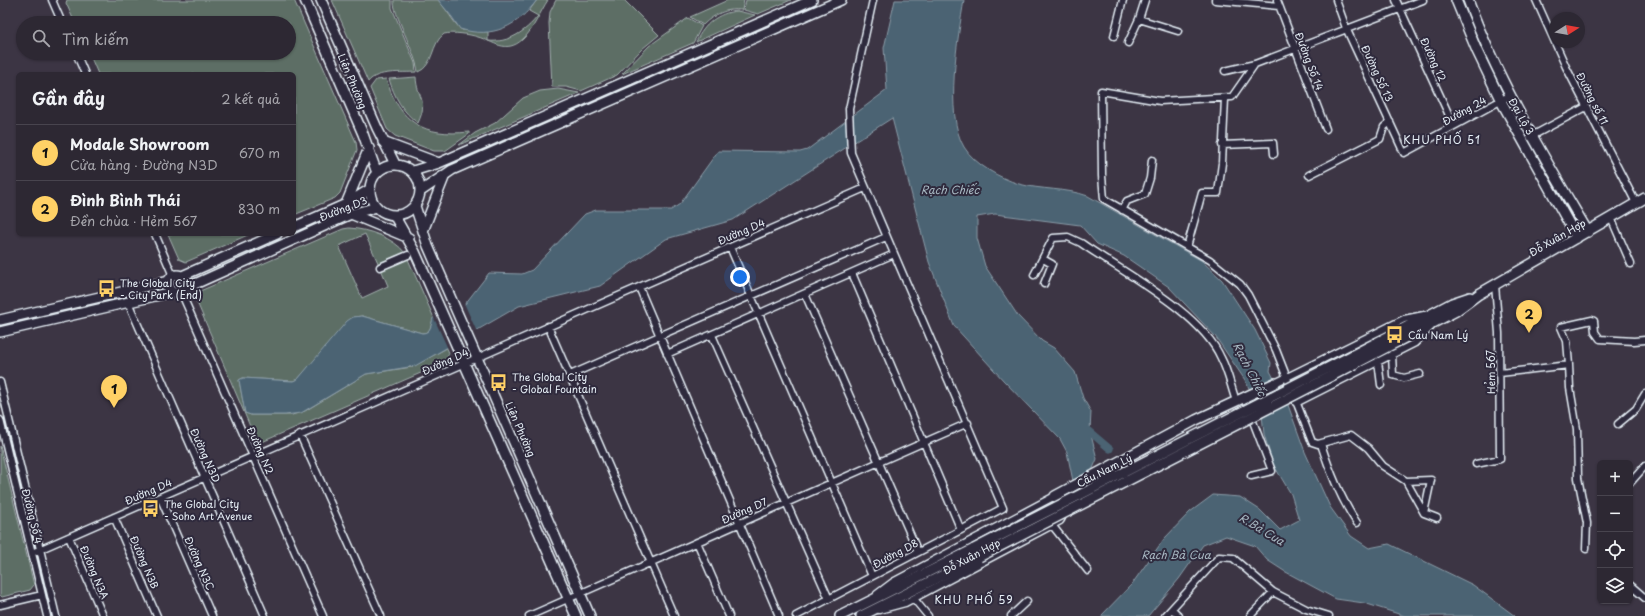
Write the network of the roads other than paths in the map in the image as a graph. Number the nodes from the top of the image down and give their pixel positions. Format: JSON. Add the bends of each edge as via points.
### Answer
{"nodes":[{"id":1,"x":52,"y":0,"type":"edge"},
{"id":2,"x":306,"y":0,"type":"edge"},
{"id":3,"x":321,"y":0,"type":"edge"},
{"id":4,"x":812,"y":0,"type":"edge"},
{"id":5,"x":841,"y":0,"type":"edge"},
{"id":6,"x":873,"y":0,"type":"edge"},
{"id":7,"x":1123,"y":0,"type":"edge"},
{"id":8,"x":1145,"y":0,"type":"edge"},
{"id":9,"x":1215,"y":0,"type":"edge"},
{"id":10,"x":1336,"y":0,"type":"edge"},
{"id":11,"x":1396,"y":0,"type":"edge"},
{"id":12,"x":1423,"y":0,"type":"edge"},
{"id":13,"x":1456,"y":0,"type":"edge"},
{"id":14,"x":1468,"y":0,"type":"edge"},
{"id":15,"x":1536,"y":0,"type":"edge"},
{"id":16,"x":1278,"y":3,"type":"edge"},
{"id":17,"x":1399,"y":8,"type":"junction"},
{"id":18,"x":59,"y":16,"type":"edge"},
{"id":19,"x":1138,"y":19,"type":"junction"},
{"id":20,"x":759,"y":23,"type":"junction"},
{"id":21,"x":1346,"y":28,"type":"junction"},
{"id":22,"x":1178,"y":31,"type":"dead end"},
{"id":23,"x":763,"y":34,"type":"junction"},
{"id":24,"x":1114,"y":36,"type":"dead end"},
{"id":25,"x":1128,"y":43,"type":"dead end"},
{"id":26,"x":1294,"y":48,"type":"junction"},
{"id":27,"x":79,"y":60,"type":"edge"},
{"id":28,"x":1255,"y":64,"type":"junction"},
{"id":29,"x":1225,"y":71,"type":"dead end"},
{"id":30,"x":84,"y":72,"type":"edge"},
{"id":31,"x":618,"y":85,"type":"junction"},
{"id":32,"x":1511,"y":95,"type":"junction"},
{"id":33,"x":622,"y":96,"type":"junction"},
{"id":34,"x":1225,"y":98,"type":"junction"},
{"id":35,"x":1501,"y":101,"type":"junction"},
{"id":36,"x":1586,"y":107,"type":"junction"},
{"id":37,"x":1390,"y":122,"type":"junction"},
{"id":38,"x":1454,"y":126,"type":"junction"},
{"id":39,"x":1326,"y":130,"type":"dead end"},
{"id":40,"x":1533,"y":135,"type":"junction"},
{"id":41,"x":1523,"y":141,"type":"junction"},
{"id":42,"x":383,"y":142,"type":"junction"},
{"id":43,"x":479,"y":145,"type":"junction"},
{"id":44,"x":1222,"y":145,"type":"junction"},
{"id":45,"x":369,"y":148,"type":"junction"},
{"id":46,"x":1404,"y":153,"type":"joint"},
{"id":47,"x":1274,"y":154,"type":"dead end"},
{"id":48,"x":484,"y":157,"type":"junction"},
{"id":49,"x":1152,"y":160,"type":"dead end"},
{"id":50,"x":439,"y":163,"type":"junction"},
{"id":51,"x":395,"y":164,"type":"junction"},
{"id":52,"x":413,"y":171,"type":"junction"},
{"id":53,"x":377,"y":173,"type":"junction"},
{"id":54,"x":445,"y":175,"type":"junction"},
{"id":55,"x":1309,"y":175,"type":"dead end"},
{"id":56,"x":865,"y":188,"type":"junction"},
{"id":57,"x":370,"y":189,"type":"junction"},
{"id":58,"x":421,"y":191,"type":"junction"},
{"id":59,"x":1645,"y":198,"type":"edge"},
{"id":60,"x":1636,"y":203,"type":"junction"},
{"id":61,"x":346,"y":204,"type":"junction"},
{"id":62,"x":414,"y":206,"type":"junction"},
{"id":63,"x":377,"y":207,"type":"junction"},
{"id":64,"x":1122,"y":210,"type":"junction"},
{"id":65,"x":351,"y":214,"type":"junction"},
{"id":66,"x":394,"y":215,"type":"junction"},
{"id":67,"x":1611,"y":218,"type":"junction"},
{"id":68,"x":296,"y":226,"type":"edge"},
{"id":69,"x":423,"y":231,"type":"junction"},
{"id":70,"x":1588,"y":232,"type":"junction"},
{"id":71,"x":156,"y":236,"type":"edge"},
{"id":72,"x":272,"y":236,"type":"edge"},
{"id":73,"x":886,"y":237,"type":"junction"},
{"id":74,"x":409,"y":238,"type":"junction"},
{"id":75,"x":1577,"y":238,"type":"junction"},
{"id":76,"x":1187,"y":246,"type":"junction"},
{"id":77,"x":730,"y":247,"type":"junction"},
{"id":78,"x":241,"y":250,"type":"junction"},
{"id":79,"x":894,"y":254,"type":"junction"},
{"id":80,"x":408,"y":255,"type":"dead end"},
{"id":81,"x":1044,"y":259,"type":"junction"},
{"id":82,"x":246,"y":261,"type":"junction"},
{"id":83,"x":1631,"y":264,"type":"dead end"},
{"id":84,"x":380,"y":267,"type":"dead end"},
{"id":85,"x":852,"y":273,"type":"junction"},
{"id":86,"x":1034,"y":275,"type":"dead end"},
{"id":87,"x":175,"y":277,"type":"junction"},
{"id":88,"x":1044,"y":284,"type":"dead end"},
{"id":89,"x":1495,"y":285,"type":"junction"},
{"id":90,"x":639,"y":287,"type":"junction"},
{"id":91,"x":123,"y":291,"type":"junction"},
{"id":92,"x":180,"y":291,"type":"junction"},
{"id":93,"x":805,"y":294,"type":"junction"},
{"id":94,"x":750,"y":296,"type":"junction"},
{"id":95,"x":128,"y":302,"type":"junction"},
{"id":96,"x":758,"y":314,"type":"junction"},
{"id":97,"x":1436,"y":317,"type":"junction"},
{"id":98,"x":0,"y":320,"type":"edge"},
{"id":99,"x":548,"y":326,"type":"junction"},
{"id":100,"x":0,"y":332,"type":"edge"},
{"id":101,"x":712,"y":335,"type":"junction"},
{"id":102,"x":660,"y":336,"type":"junction"},
{"id":103,"x":1645,"y":340,"type":"edge"},
{"id":104,"x":667,"y":354,"type":"junction"},
{"id":105,"x":1392,"y":354,"type":"junction"},
{"id":106,"x":477,"y":358,"type":"junction"},
{"id":107,"x":1353,"y":360,"type":"joint"},
{"id":108,"x":1378,"y":361,"type":"junction"},
{"id":109,"x":464,"y":363,"type":"junction"},
{"id":110,"x":1569,"y":365,"type":"junction"},
{"id":111,"x":1500,"y":373,"type":"junction"},
{"id":112,"x":1420,"y":374,"type":"dead end"},
{"id":113,"x":570,"y":375,"type":"junction"},
{"id":114,"x":1286,"y":379,"type":"junction"},
{"id":115,"x":0,"y":382,"type":"edge"},
{"id":116,"x":1275,"y":383,"type":"joint"},
{"id":117,"x":1381,"y":385,"type":"dead end"},
{"id":118,"x":1645,"y":394,"type":"edge"},
{"id":119,"x":1240,"y":399,"type":"junction"},
{"id":120,"x":1296,"y":403,"type":"junction"},
{"id":121,"x":0,"y":420,"type":"edge"},
{"id":122,"x":968,"y":423,"type":"junction"},
{"id":123,"x":1618,"y":424,"type":"dead end"},
{"id":124,"x":300,"y":435,"type":"junction"},
{"id":125,"x":924,"y":442,"type":"junction"},
{"id":126,"x":1321,"y":444,"type":"junction"},
{"id":127,"x":253,"y":456,"type":"junction"},
{"id":128,"x":878,"y":462,"type":"junction"},
{"id":129,"x":1476,"y":464,"type":"dead end"},
{"id":130,"x":1645,"y":466,"type":"edge"},
{"id":131,"x":1251,"y":476,"type":"dead end"},
{"id":132,"x":205,"y":478,"type":"junction"},
{"id":133,"x":1633,"y":480,"type":"edge"},
{"id":134,"x":1406,"y":482,"type":"junction"},
{"id":135,"x":831,"y":483,"type":"junction"},
{"id":136,"x":1055,"y":496,"type":"junction"},
{"id":137,"x":160,"y":497,"type":"junction"},
{"id":138,"x":786,"y":503,"type":"junction"},
{"id":139,"x":1424,"y":513,"type":"junction"},
{"id":140,"x":114,"y":517,"type":"junction"},
{"id":141,"x":1437,"y":518,"type":"dead end"},
{"id":142,"x":740,"y":523,"type":"junction"},
{"id":143,"x":1357,"y":523,"type":"dead end"},
{"id":144,"x":1052,"y":525,"type":"junction"},
{"id":145,"x":961,"y":530,"type":"junction"},
{"id":146,"x":69,"y":537,"type":"junction"},
{"id":147,"x":697,"y":542,"type":"junction"},
{"id":148,"x":1586,"y":549,"type":"dead end"},
{"id":149,"x":40,"y":550,"type":"junction"},
{"id":150,"x":918,"y":552,"type":"junction"},
{"id":151,"x":32,"y":553,"type":"junction"},
{"id":152,"x":976,"y":553,"type":"joint"},
{"id":153,"x":651,"y":562,"type":"junction"},
{"id":154,"x":1088,"y":572,"type":"dead end"},
{"id":155,"x":872,"y":576,"type":"junction"},
{"id":156,"x":1633,"y":588,"type":"edge"},
{"id":157,"x":1273,"y":592,"type":"junction"},
{"id":158,"x":580,"y":593,"type":"junction"},
{"id":159,"x":42,"y":595,"type":"junction"},
{"id":160,"x":1645,"y":598,"type":"edge"},
{"id":161,"x":568,"y":599,"type":"junction"},
{"id":162,"x":829,"y":599,"type":"junction"},
{"id":163,"x":914,"y":599,"type":"junction"},
{"id":164,"x":1027,"y":601,"type":"dead end"},
{"id":165,"x":0,"y":605,"type":"edge"},
{"id":166,"x":1172,"y":609,"type":"junction"},
{"id":167,"x":863,"y":613,"type":"edge"},
{"id":168,"x":47,"y":616,"type":"edge"},
{"id":169,"x":56,"y":616,"type":"edge"},
{"id":170,"x":103,"y":616,"type":"edge"},
{"id":171,"x":157,"y":616,"type":"edge"},
{"id":172,"x":212,"y":616,"type":"edge"},
{"id":173,"x":265,"y":616,"type":"edge"},
{"id":174,"x":323,"y":616,"type":"edge"},
{"id":175,"x":381,"y":616,"type":"edge"},
{"id":176,"x":529,"y":616,"type":"edge"},
{"id":177,"x":576,"y":616,"type":"edge"},
{"id":178,"x":590,"y":616,"type":"edge"},
{"id":179,"x":674,"y":616,"type":"edge"},
{"id":180,"x":729,"y":616,"type":"edge"},
{"id":181,"x":779,"y":616,"type":"edge"},
{"id":182,"x":796,"y":616,"type":"edge"},
{"id":183,"x":840,"y":616,"type":"edge"},
{"id":184,"x":928,"y":616,"type":"edge"},
{"id":185,"x":1011,"y":616,"type":"edge"},
{"id":186,"x":1165,"y":616,"type":"edge"},
{"id":187,"x":1179,"y":616,"type":"edge"},
{"id":188,"x":1250,"y":616,"type":"edge"},
{"id":189,"x":1329,"y":616,"type":"edge"}],
"edges":[{"from":1,"to":18,"type":"street"},
{"from":2,"to":45,"type":"street","name":"Liên Phường"},
{"from":3,"to":42,"type":"street","name":"Liên Phường"},
{"from":4,"to":20,"type":"street"},
{"from":5,"to":23,"type":"street"},
{"from":6,"to":56,"type":"street","via":[[849,115],[850,148]]},
{"from":7,"to":24,"type":"street"},
{"from":8,"to":19,"type":"street"},
{"from":9,"to":16,"type":"street"},
{"from":10,"to":21,"type":"street","name":"Đường Số 13"},
{"from":11,"to":17,"type":"street","name":"Đường 12"},
{"from":12,"to":17,"type":"street"},
{"from":13,"to":35,"type":"street","name":"Đại Lộ 3"},
{"from":14,"to":32,"type":"street","name":"Đại Lộ 3","via":[[1483,38]]},
{"from":15,"to":36,"type":"street","name":"Đường số 11"},
{"from":16,"to":26,"type":"street","name":"Đường Số 14"},
{"from":17,"to":21,"type":"street"},
{"from":17,"to":38,"type":"street","name":"Đường 12"},
{"from":19,"to":22,"type":"street"},
{"from":19,"to":25,"type":"street"},
{"from":20,"to":23,"type":"street"},
{"from":20,"to":31,"type":"street"},
{"from":21,"to":26,"type":"street"},
{"from":21,"to":37,"type":"street","name":"Đường Số 13"},
{"from":23,"to":33,"type":"street"},
{"from":26,"to":28,"type":"street"},
{"from":26,"to":39,"type":"street","name":"Đường Số 14"},
{"from":27,"to":30,"type":"street"},
{"from":28,"to":29,"type":"street"},
{"from":28,"to":34,"type":"street","via":[[1232,97]]},
{"from":31,"to":33,"type":"street"},
{"from":31,"to":43,"type":"street"},
{"from":32,"to":35,"type":"street","name":"Đường 24"},
{"from":32,"to":40,"type":"street","name":"Đại Lộ 3"},
{"from":33,"to":48,"type":"street"},
{"from":34,"to":44,"type":"street"},
{"from":34,"to":64,"type":"street","via":[[1160,101],[1101,91],[1104,199]]},
{"from":35,"to":38,"type":"street","name":"Đường 24"},
{"from":35,"to":41,"type":"street","name":"Đại Lộ 3"},
{"from":36,"to":40,"type":"street"},
{"from":36,"to":60,"type":"street","name":"Đường số 11"},
{"from":37,"to":46,"type":"street","name":"Đường Số 13"},
{"from":37,"to":55,"type":"street","via":[[1384,127],[1380,139]]},
{"from":38,"to":46,"type":"street","name":"Đường 24"},
{"from":40,"to":41,"type":"street"},
{"from":40,"to":70,"type":"street","name":"Đại Lộ 3"},
{"from":41,"to":75,"type":"street","name":"Đại Lộ 3"},
{"from":42,"to":50,"type":"street"},
{"from":42,"to":51,"type":"street","name":"Liên Phường"},
{"from":43,"to":48,"type":"street"},
{"from":43,"to":50,"type":"street"},
{"from":44,"to":47,"type":"street","via":[[1273,143]]},
{"from":44,"to":76,"type":"street","via":[[1218,193],[1202,192]]},
{"from":45,"to":53,"type":"street","name":"Liên Phường"},
{"from":45,"to":61,"type":"street"},
{"from":48,"to":54,"type":"street"},
{"from":49,"to":64,"type":"street","via":[[1145,194],[1127,201]]},
{"from":50,"to":52,"type":"street"},
{"from":51,"to":52,"type":"street"},
{"from":51,"to":53,"type":"street","via":[[385,166]]},
{"from":52,"to":58,"type":"street"},
{"from":53,"to":57,"type":"street"},
{"from":54,"to":58,"type":"street"},
{"from":54,"to":69,"type":"street"},
{"from":56,"to":73,"type":"street"},
{"from":56,"to":77,"type":"street","name":"Đường D4"},
{"from":57,"to":61,"type":"street","name":"Đường D3"},
{"from":57,"to":63,"type":"street"},
{"from":58,"to":62,"type":"street"},
{"from":59,"to":60,"type":"street","name":"Đỗ Xuân Hợp"},
{"from":60,"to":67,"type":"street","name":"Đỗ Xuân Hợp"},
{"from":61,"to":68,"type":"street","name":"Đường D3"},
{"from":62,"to":66,"type":"street","via":[[404,213]]},
{"from":62,"to":69,"type":"street","name":"Liên Phường"},
{"from":63,"to":65,"type":"street","name":"Đường D3"},
{"from":63,"to":66,"type":"street"},
{"from":64,"to":76,"type":"street"},
{"from":65,"to":74,"type":"street"},
{"from":65,"to":82,"type":"street","name":"Đường D3"},
{"from":66,"to":74,"type":"street"},
{"from":67,"to":70,"type":"street","name":"Đỗ Xuân Hợp"},
{"from":67,"to":83,"type":"street"},
{"from":69,"to":106,"type":"street","name":"Liên Phường"},
{"from":70,"to":75,"type":"street","name":"Đỗ Xuân Hợp"},
{"from":71,"to":87,"type":"street"},
{"from":72,"to":78,"type":"street"},
{"from":73,"to":79,"type":"street"},
{"from":73,"to":94,"type":"street"},
{"from":74,"to":109,"type":"street"},
{"from":75,"to":89,"type":"street","name":"Đỗ Xuân Hợp"},
{"from":76,"to":114,"type":"street","via":[[1220,267],[1248,294],[1276,350]]},
{"from":77,"to":90,"type":"street","name":"Đường D4"},
{"from":77,"to":94,"type":"street"},
{"from":78,"to":82,"type":"street"},
{"from":78,"to":87,"type":"street"},
{"from":79,"to":85,"type":"street"},
{"from":79,"to":122,"type":"street"},
{"from":80,"to":84,"type":"street"},
{"from":81,"to":86,"type":"street"},
{"from":81,"to":88,"type":"street","via":[[1052,264]]},
{"from":81,"to":119,"type":"street","via":[[1053,238],[1063,236],[1073,239],[1178,308],[1205,334],[1221,357]]},
{"from":82,"to":92,"type":"street","name":"Đường D3"},
{"from":85,"to":93,"type":"street"},
{"from":85,"to":125,"type":"street"},
{"from":87,"to":91,"type":"street"},
{"from":87,"to":92,"type":"street","via":[[186,281]]},
{"from":87,"to":92,"type":"street","via":[[168,286]]},
{"from":89,"to":97,"type":"street","name":"Đỗ Xuân Hợp","via":[[1456,311]]},
{"from":89,"to":111,"type":"street","name":"Hẻm 567"},
{"from":90,"to":99,"type":"street","name":"Đường D4"},
{"from":90,"to":102,"type":"street"},
{"from":91,"to":95,"type":"street"},
{"from":91,"to":98,"type":"street"},
{"from":92,"to":95,"type":"street","name":"Đường D3"},
{"from":92,"to":127,"type":"street","name":"Đường N2"},
{"from":93,"to":96,"type":"street"},
{"from":93,"to":128,"type":"street"},
{"from":94,"to":96,"type":"street"},
{"from":94,"to":102,"type":"street"},
{"from":95,"to":100,"type":"street","name":"Đường D3"},
{"from":95,"to":132,"type":"street","name":"Đường N3D"},
{"from":96,"to":101,"type":"street"},
{"from":96,"to":135,"type":"street"},
{"from":97,"to":105,"type":"street","name":"Đỗ Xuân Hợp","via":[[1415,342]]},
{"from":97,"to":107,"type":"street","name":"Đỗ Xuân Hợp"},
{"from":97,"to":114,"type":"street","name":"Đỗ Xuân Hợp","via":[[1404,319]]},
{"from":99,"to":106,"type":"street","name":"Đường D4"},
{"from":99,"to":113,"type":"street"},
{"from":101,"to":104,"type":"street"},
{"from":101,"to":138,"type":"street"},
{"from":102,"to":104,"type":"street"},
{"from":102,"to":113,"type":"street"},
{"from":103,"to":110,"type":"street","via":[[1600,339],[1592,320],[1561,327],[1567,341]]},
{"from":104,"to":142,"type":"street"},
{"from":105,"to":108,"type":"street","name":"Đỗ Xuân Hợp"},
{"from":105,"to":112,"type":"street","via":[[1393,375],[1404,378]]},
{"from":106,"to":109,"type":"street","name":"Đường D4"},
{"from":106,"to":158,"type":"street","name":"Liên Phường"},
{"from":107,"to":152,"type":"street","name":"Cầu Nam Lý","bridge":true},
{"from":108,"to":117,"type":"street"},
{"from":108,"to":120,"type":"street","name":"Đỗ Xuân Hợp"},
{"from":109,"to":124,"type":"street","name":"Đường D4"},
{"from":109,"to":161,"type":"street"},
{"from":110,"to":111,"type":"street"},
{"from":110,"to":148,"type":"street","via":[[1577,429],[1578,478],[1587,523]]},
{"from":111,"to":129,"type":"street","name":"Hẻm 567","via":[[1500,458]]},
{"from":113,"to":153,"type":"street"},
{"from":114,"to":116,"type":"street","name":"Đỗ Xuân Hợp"},
{"from":114,"to":120,"type":"street"},
{"from":115,"to":149,"type":"street"},
{"from":116,"to":119,"type":"street","name":"Đỗ Xuân Hợp"},
{"from":118,"to":123,"type":"street","via":[[1636,409]]},
{"from":119,"to":131,"type":"street","via":[[1272,471]]},
{"from":119,"to":136,"type":"street","name":"Đỗ Xuân Hợp"},
{"from":120,"to":126,"type":"street","via":[[1312,442]]},
{"from":121,"to":151,"type":"street","name":"Đường Số 4"},
{"from":122,"to":125,"type":"street","name":"Đường D7"},
{"from":122,"to":145,"type":"street","name":"Đường D8","via":[[1003,508]]},
{"from":124,"to":127,"type":"street","name":"Đường D4"},
{"from":124,"to":175,"type":"street"},
{"from":125,"to":128,"type":"street","name":"Đường D7"},
{"from":125,"to":145,"type":"street"},
{"from":126,"to":134,"type":"street","via":[[1351,435],[1368,448],[1383,466]]},
{"from":126,"to":143,"type":"street","via":[[1334,484]]},
{"from":127,"to":132,"type":"street","name":"Đường D4"},
{"from":127,"to":174,"type":"street","name":"Đường N2"},
{"from":128,"to":135,"type":"street","name":"Đường D7"},
{"from":128,"to":150,"type":"street"},
{"from":130,"to":133,"type":"street"},
{"from":132,"to":137,"type":"street","name":"Đường D4"},
{"from":132,"to":173,"type":"street","name":"Đường N3D"},
{"from":134,"to":139,"type":"street"},
{"from":134,"to":139,"type":"street","via":[[1431,480]]},
{"from":135,"to":138,"type":"street","name":"Đường D7"},
{"from":135,"to":155,"type":"street"},
{"from":136,"to":144,"type":"street","name":"Đỗ Xuân Hợp","via":[[1063,517]]},
{"from":136,"to":167,"type":"street","name":"Đỗ Xuân Hợp","via":[[892,582]]},
{"from":137,"to":140,"type":"street","name":"Đường D4"},
{"from":137,"to":172,"type":"street","name":"Đường N3C"},
{"from":138,"to":142,"type":"street","name":"Đường D7"},
{"from":138,"to":162,"type":"street"},
{"from":139,"to":141,"type":"street"},
{"from":140,"to":146,"type":"street","name":"Đường D4"},
{"from":140,"to":171,"type":"street","name":"Đường N3B"},
{"from":142,"to":147,"type":"street","name":"Đường D7"},
{"from":142,"to":181,"type":"street"},
{"from":144,"to":154,"type":"street"},
{"from":144,"to":163,"type":"street","name":"Đỗ Xuân Hợp"},
{"from":145,"to":150,"type":"street","name":"Đường D8"},
{"from":146,"to":149,"type":"street","name":"Đường D4"},
{"from":146,"to":170,"type":"street","name":"Đường N3A"},
{"from":147,"to":153,"type":"street","name":"Đường D7"},
{"from":147,"to":180,"type":"street"},
{"from":149,"to":151,"type":"street","name":"Đường D4"},
{"from":149,"to":169,"type":"street"},
{"from":150,"to":155,"type":"street","name":"Đường D8"},
{"from":151,"to":159,"type":"street","name":"Đường Số 4"},
{"from":152,"to":167,"type":"street","name":"Đỗ Xuân Hợp"},
{"from":153,"to":158,"type":"street","name":"Đường D7"},
{"from":153,"to":179,"type":"street"},
{"from":155,"to":162,"type":"street","name":"Đường D8"},
{"from":156,"to":160,"type":"street"},
{"from":157,"to":166,"type":"street","via":[[1233,558],[1219,557]]},
{"from":157,"to":188,"type":"street"},
{"from":157,"to":189,"type":"street","via":[[1306,609]]},
{"from":158,"to":161,"type":"street","name":"Đường D7"},
{"from":158,"to":178,"type":"street","name":"Liên Phường"},
{"from":159,"to":165,"type":"street"},
{"from":159,"to":168,"type":"street","name":"Đường Số 4"},
{"from":161,"to":176,"type":"street","name":"Đường D7"},
{"from":161,"to":177,"type":"street"},
{"from":162,"to":182,"type":"street","name":"Đường D8"},
{"from":163,"to":167,"type":"street","name":"Đỗ Xuân Hợp"},
{"from":163,"to":184,"type":"street"},
{"from":164,"to":185,"type":"street"},
{"from":166,"to":186,"type":"street"},
{"from":166,"to":187,"type":"street"},
{"from":167,"to":183,"type":"street","name":"Đỗ Xuân Hợp"}]}
